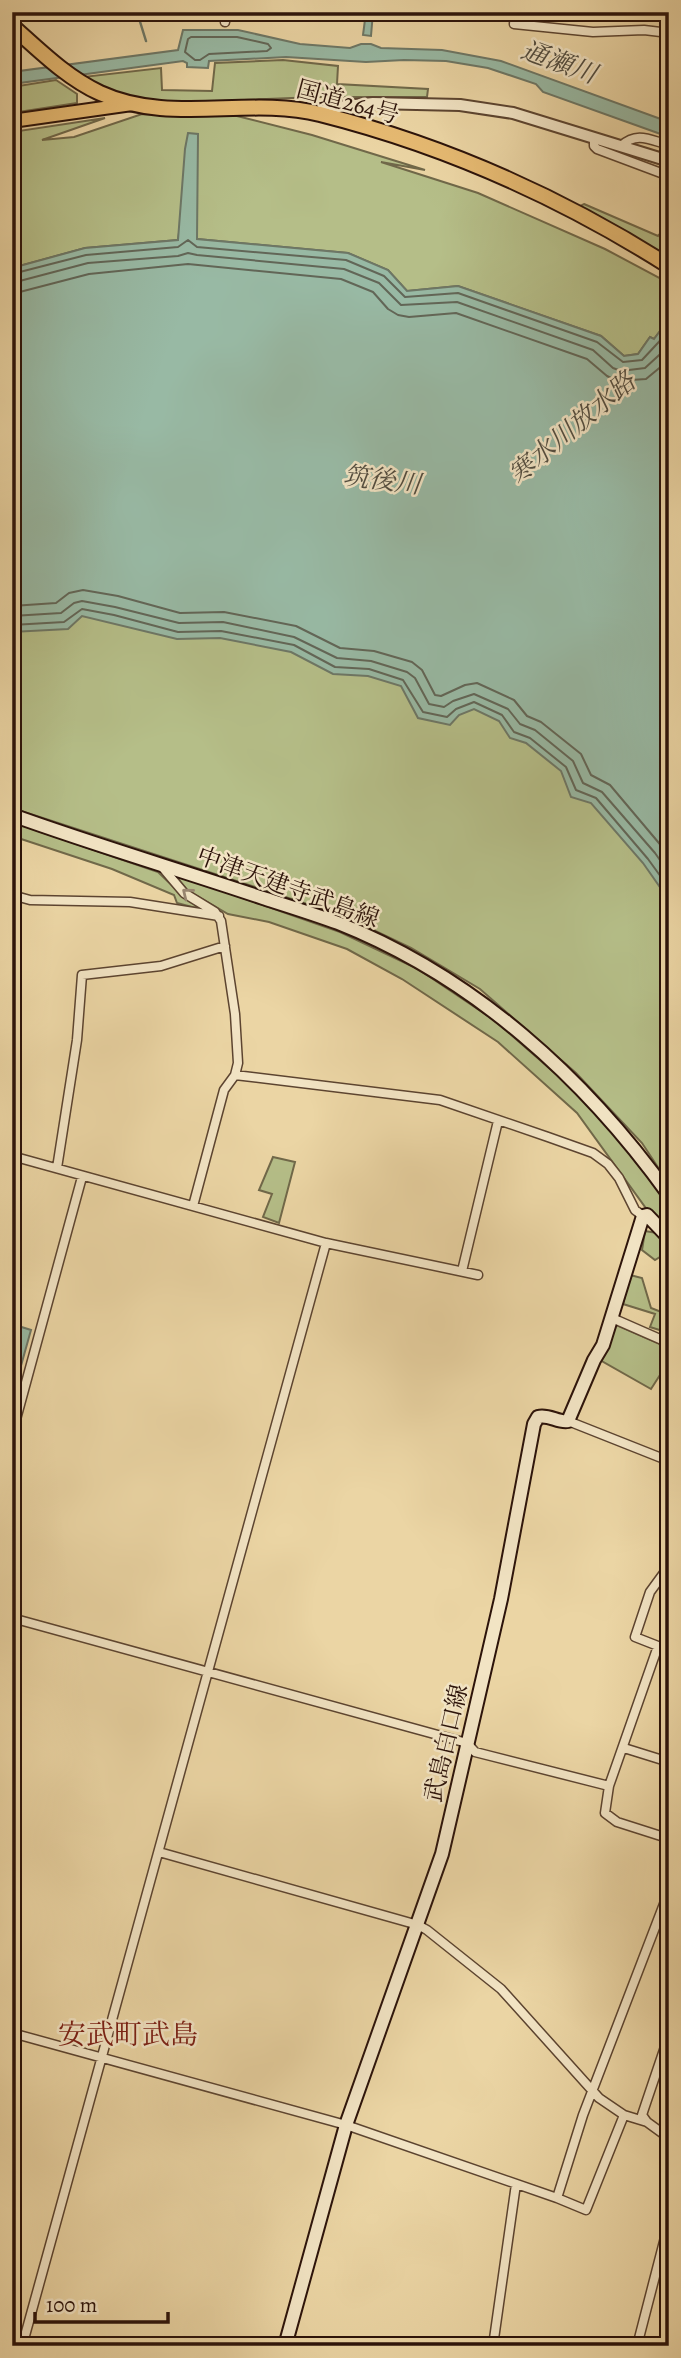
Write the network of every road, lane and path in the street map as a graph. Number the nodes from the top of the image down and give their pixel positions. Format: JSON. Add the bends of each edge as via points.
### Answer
{"nodes":[{"id":1,"x":226,"y":12,"type":"edge"},
{"id":2,"x":515,"y":12,"type":"edge"},
{"id":3,"x":225,"y":22,"type":"dead end"},
{"id":4,"x":12,"y":26,"type":"edge"},
{"id":5,"x":669,"y":33,"type":"edge"},
{"id":6,"x":132,"y":104,"type":"junction"},
{"id":7,"x":318,"y":113,"type":"junction"},
{"id":8,"x":12,"y":121,"type":"edge"},
{"id":9,"x":594,"y":138,"type":"junction"},
{"id":10,"x":669,"y":145,"type":"edge"},
{"id":11,"x":621,"y":146,"type":"junction"},
{"id":12,"x":669,"y":160,"type":"edge"},
{"id":13,"x":669,"y":176,"type":"edge"},
{"id":14,"x":669,"y":266,"type":"edge"},
{"id":15,"x":12,"y":815,"type":"edge"},
{"id":16,"x":161,"y":863,"type":"junction"},
{"id":17,"x":12,"y":895,"type":"edge"},
{"id":18,"x":219,"y":916,"type":"junction"},
{"id":19,"x":225,"y":946,"type":"junction"},
{"id":20,"x":235,"y":1075,"type":"junction"},
{"id":21,"x":498,"y":1121,"type":"junction"},
{"id":22,"x":12,"y":1156,"type":"edge"},
{"id":23,"x":57,"y":1168,"type":"junction"},
{"id":24,"x":82,"y":1177,"type":"junction"},
{"id":25,"x":669,"y":1195,"type":"edge"},
{"id":26,"x":194,"y":1206,"type":"junction"},
{"id":27,"x":643,"y":1216,"type":"junction"},
{"id":28,"x":669,"y":1238,"type":"edge"},
{"id":29,"x":326,"y":1243,"type":"junction"},
{"id":30,"x":462,"y":1271,"type":"junction"},
{"id":31,"x":478,"y":1275,"type":"dead end"},
{"id":32,"x":612,"y":1318,"type":"junction"},
{"id":33,"x":669,"y":1343,"type":"edge"},
{"id":34,"x":568,"y":1421,"type":"junction"},
{"id":35,"x":12,"y":1434,"type":"edge"},
{"id":36,"x":669,"y":1461,"type":"edge"},
{"id":37,"x":669,"y":1566,"type":"edge"},
{"id":38,"x":12,"y":1618,"type":"edge"},
{"id":39,"x":209,"y":1671,"type":"junction"},
{"id":40,"x":467,"y":1743,"type":"junction"},
{"id":41,"x":624,"y":1748,"type":"junction"},
{"id":42,"x":669,"y":1762,"type":"edge"},
{"id":43,"x":609,"y":1786,"type":"junction"},
{"id":44,"x":669,"y":1844,"type":"edge"},
{"id":45,"x":159,"y":1852,"type":"junction"},
{"id":46,"x":669,"y":1891,"type":"edge"},
{"id":47,"x":418,"y":1925,"type":"junction"},
{"id":48,"x":12,"y":2033,"type":"edge"},
{"id":49,"x":669,"y":2035,"type":"edge"},
{"id":50,"x":102,"y":2058,"type":"junction"},
{"id":51,"x":592,"y":2091,"type":"junction"},
{"id":52,"x":624,"y":2115,"type":"junction"},
{"id":53,"x":647,"y":2122,"type":"junction"},
{"id":54,"x":346,"y":2125,"type":"junction"},
{"id":55,"x":669,"y":2138,"type":"edge"},
{"id":56,"x":516,"y":2184,"type":"junction"},
{"id":57,"x":557,"y":2198,"type":"junction"},
{"id":58,"x":669,"y":2222,"type":"edge"},
{"id":59,"x":22,"y":2344,"type":"edge"},
{"id":60,"x":285,"y":2346,"type":"edge"},
{"id":61,"x":494,"y":2346,"type":"edge"},
{"id":62,"x":637,"y":2346,"type":"edge"}],
"edges":[{"from":1,"to":3,"type":"street"},
{"from":2,"to":5,"type":"street","via":[[514,24]]},
{"from":4,"to":6,"type":"highway","name":"国道264号","via":[[76,79]]},
{"from":6,"to":7,"type":"highway","name":"国道264号","via":[[257,106]]},
{"from":6,"to":8,"type":"main road"},
{"from":7,"to":9,"type":"street","via":[[373,103],[460,105],[513,113]]},
{"from":7,"to":14,"type":"highway","name":"国道264号","via":[[459,159],[527,187]]},
{"from":9,"to":11,"type":"street"},
{"from":9,"to":13,"type":"street","via":[[597,149]]},
{"from":10,"to":11,"type":"street","via":[[639,137]]},
{"from":11,"to":12,"type":"street"},
{"from":15,"to":16,"type":"main road","name":"中津天建寺武島線"},
{"from":18,"to":16,"type":"street","one_way":true,"via":[[184,893]]},
{"from":16,"to":25,"type":"main road","name":"中津天建寺武島線","via":[[339,924],[414,959],[473,996],[576,1082],[635,1148]]},
{"from":17,"to":18,"type":"street","via":[[30,900],[130,902]]},
{"from":18,"to":19,"type":"street"},
{"from":19,"to":20,"type":"street","via":[[235,1014]]},
{"from":19,"to":23,"type":"street","via":[[161,966],[82,975]]},
{"from":20,"to":21,"type":"street","via":[[440,1100]]},
{"from":20,"to":26,"type":"street","via":[[225,1090]]},
{"from":21,"to":27,"type":"street","via":[[593,1153],[613,1171]]},
{"from":21,"to":30,"type":"street"},
{"from":22,"to":23,"type":"street"},
{"from":23,"to":24,"type":"street"},
{"from":24,"to":26,"type":"street"},
{"from":24,"to":35,"type":"street"},
{"from":26,"to":29,"type":"street"},
{"from":27,"to":28,"type":"main road"},
{"from":27,"to":32,"type":"main road"},
{"from":29,"to":30,"type":"street"},
{"from":29,"to":39,"type":"street"},
{"from":30,"to":31,"type":"street"},
{"from":32,"to":33,"type":"street"},
{"from":32,"to":34,"type":"main road"},
{"from":34,"to":36,"type":"street"},
{"from":34,"to":40,"type":"main road","name":"武島白口線","via":[[544,1415],[534,1424],[501,1599]]},
{"from":37,"to":41,"type":"street","via":[[650,1592],[635,1637],[658,1646]]},
{"from":38,"to":39,"type":"street"},
{"from":39,"to":40,"type":"street"},
{"from":39,"to":45,"type":"street"},
{"from":40,"to":43,"type":"street","via":[[475,1752]]},
{"from":40,"to":47,"type":"main road","name":"武島白口線","via":[[442,1854]]},
{"from":41,"to":42,"type":"street"},
{"from":41,"to":43,"type":"street"},
{"from":43,"to":44,"type":"street","via":[[605,1813],[611,1819],[664,1837]]},
{"from":45,"to":47,"type":"street"},
{"from":45,"to":50,"type":"street"},
{"from":46,"to":51,"type":"street"},
{"from":47,"to":51,"type":"street","via":[[501,1989]]},
{"from":47,"to":54,"type":"main road","name":"武島白口線"},
{"from":48,"to":50,"type":"street"},
{"from":49,"to":53,"type":"street","via":[[642,2115]]},
{"from":50,"to":54,"type":"street"},
{"from":50,"to":59,"type":"street"},
{"from":51,"to":52,"type":"street"},
{"from":51,"to":57,"type":"street"},
{"from":52,"to":53,"type":"street"},
{"from":52,"to":57,"type":"street","via":[[586,2210]]},
{"from":53,"to":55,"type":"street"},
{"from":54,"to":56,"type":"street"},
{"from":54,"to":60,"type":"main road","name":"武島白口線"},
{"from":56,"to":57,"type":"street"},
{"from":56,"to":61,"type":"street"},
{"from":58,"to":62,"type":"street"}]}
